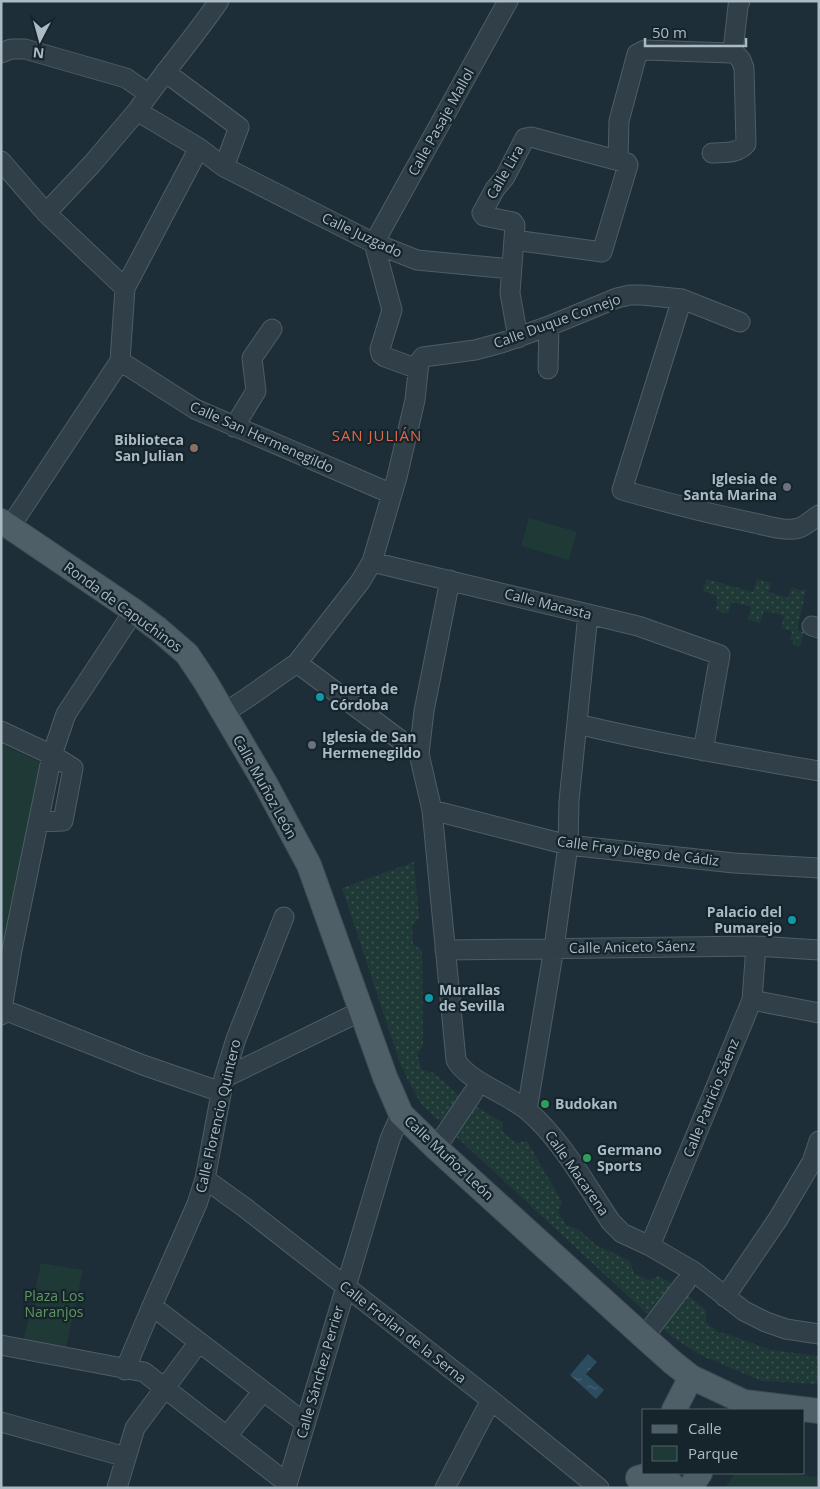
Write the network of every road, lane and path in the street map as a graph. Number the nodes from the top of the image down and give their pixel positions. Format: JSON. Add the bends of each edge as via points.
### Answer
{"nodes":[{"id":1,"x":219,"y":1,"type":"edge"},
{"id":2,"x":508,"y":1,"type":"edge"},
{"id":3,"x":740,"y":1,"type":"edge"},
{"id":4,"x":733,"y":51,"type":"junction"},
{"id":5,"x":1,"y":53,"type":"edge"},
{"id":6,"x":165,"y":72,"type":"junction"},
{"id":7,"x":149,"y":94,"type":"junction"},
{"id":8,"x":137,"y":111,"type":"junction"},
{"id":9,"x":200,"y":148,"type":"junction"},
{"id":10,"x":712,"y":153,"type":"dead end"},
{"id":11,"x":618,"y":160,"type":"junction"},
{"id":12,"x":1,"y":162,"type":"edge"},
{"id":13,"x":224,"y":167,"type":"junction"},
{"id":14,"x":46,"y":213,"type":"junction"},
{"id":15,"x":514,"y":240,"type":"junction"},
{"id":16,"x":374,"y":243,"type":"junction"},
{"id":17,"x":511,"y":270,"type":"junction"},
{"id":18,"x":125,"y":288,"type":"junction"},
{"id":19,"x":682,"y":298,"type":"junction"},
{"id":20,"x":740,"y":322,"type":"dead end"},
{"id":21,"x":549,"y":326,"type":"junction"},
{"id":22,"x":272,"y":329,"type":"dead end"},
{"id":23,"x":518,"y":338,"type":"junction"},
{"id":24,"x":120,"y":361,"type":"junction"},
{"id":25,"x":424,"y":362,"type":"junction"},
{"id":26,"x":548,"y":369,"type":"dead end"},
{"id":27,"x":234,"y":426,"type":"junction"},
{"id":28,"x":392,"y":494,"type":"junction"},
{"id":29,"x":819,"y":515,"type":"edge"},
{"id":30,"x":6,"y":524,"type":"edge"},
{"id":31,"x":372,"y":562,"type":"junction"},
{"id":32,"x":450,"y":580,"type":"junction"},
{"id":33,"x":134,"y":611,"type":"junction"},
{"id":34,"x":588,"y":614,"type":"junction"},
{"id":35,"x":298,"y":664,"type":"junction"},
{"id":36,"x":224,"y":713,"type":"junction"},
{"id":37,"x":577,"y":724,"type":"junction"},
{"id":38,"x":1,"y":731,"type":"edge"},
{"id":39,"x":703,"y":751,"type":"junction"},
{"id":40,"x":419,"y":754,"type":"junction"},
{"id":41,"x":52,"y":755,"type":"junction"},
{"id":42,"x":819,"y":771,"type":"edge"},
{"id":43,"x":432,"y":810,"type":"junction"},
{"id":44,"x":568,"y":845,"type":"junction"},
{"id":45,"x":819,"y":868,"type":"edge"},
{"id":46,"x":284,"y":917,"type":"dead end"},
{"id":47,"x":756,"y":946,"type":"junction"},
{"id":48,"x":6,"y":948,"type":"edge"},
{"id":49,"x":554,"y":948,"type":"junction"},
{"id":50,"x":445,"y":950,"type":"junction"},
{"id":51,"x":819,"y":950,"type":"edge"},
{"id":52,"x":752,"y":1000,"type":"junction"},
{"id":53,"x":361,"y":1011,"type":"junction"},
{"id":54,"x":2,"y":1012,"type":"edge"},
{"id":55,"x":819,"y":1013,"type":"edge"},
{"id":56,"x":223,"y":1085,"type":"junction"},
{"id":57,"x":476,"y":1088,"type":"junction"},
{"id":58,"x":527,"y":1110,"type":"junction"},
{"id":59,"x":401,"y":1114,"type":"junction"},
{"id":60,"x":819,"y":1141,"type":"edge"},
{"id":61,"x":436,"y":1148,"type":"junction"},
{"id":62,"x":205,"y":1180,"type":"junction"},
{"id":63,"x":650,"y":1246,"type":"junction"},
{"id":64,"x":689,"y":1277,"type":"junction"},
{"id":65,"x":345,"y":1286,"type":"junction"},
{"id":66,"x":725,"y":1297,"type":"junction"},
{"id":67,"x":152,"y":1306,"type":"junction"},
{"id":68,"x":819,"y":1334,"type":"edge"},
{"id":69,"x":644,"y":1337,"type":"junction"},
{"id":70,"x":199,"y":1342,"type":"junction"},
{"id":71,"x":1,"y":1345,"type":"edge"},
{"id":72,"x":125,"y":1370,"type":"junction"},
{"id":73,"x":691,"y":1377,"type":"junction"},
{"id":74,"x":164,"y":1388,"type":"junction"},
{"id":75,"x":263,"y":1391,"type":"junction"},
{"id":76,"x":491,"y":1400,"type":"junction"},
{"id":77,"x":742,"y":1406,"type":"edge"},
{"id":78,"x":675,"y":1409,"type":"edge"},
{"id":79,"x":788,"y":1409,"type":"edge"},
{"id":80,"x":805,"y":1410,"type":"edge"},
{"id":81,"x":819,"y":1411,"type":"edge"},
{"id":82,"x":1,"y":1422,"type":"edge"},
{"id":83,"x":305,"y":1423,"type":"junction"},
{"id":84,"x":226,"y":1436,"type":"junction"},
{"id":85,"x":126,"y":1457,"type":"junction"},
{"id":86,"x":699,"y":1474,"type":"edge"},
{"id":87,"x":638,"y":1478,"type":"edge"},
{"id":88,"x":286,"y":1485,"type":"edge"},
{"id":89,"x":117,"y":1488,"type":"edge"},
{"id":90,"x":445,"y":1488,"type":"edge"},
{"id":91,"x":599,"y":1488,"type":"edge"},
{"id":92,"x":675,"y":1488,"type":"edge"},
{"id":93,"x":690,"y":1488,"type":"edge"}],
"edges":[{"from":1,"to":6,"type":"street"},
{"from":2,"to":16,"type":"street","name":"Calle Pasaje Mallol"},
{"from":3,"to":4,"type":"street"},
{"from":4,"to":10,"type":"street","via":[[744,68],[746,144],[736,151]]},
{"from":4,"to":11,"type":"street","via":[[724,54],[645,50],[637,54],[619,121]]},
{"from":5,"to":7,"type":"street","via":[[25,48],[126,78]]},
{"from":6,"to":7,"type":"street"},
{"from":6,"to":13,"type":"street","via":[[239,127]]},
{"from":7,"to":8,"type":"street"},
{"from":8,"to":9,"type":"street","name":"Calle Juzgado"},
{"from":8,"to":14,"type":"street"},
{"from":9,"to":13,"type":"street","name":"Calle Juzgado"},
{"from":9,"to":18,"type":"street"},
{"from":11,"to":15,"type":"street","via":[[628,164],[602,252]]},
{"from":11,"to":15,"type":"street","name":"Calle Lira","via":[[531,136],[525,138],[482,213],[513,222]]},
{"from":12,"to":14,"type":"street"},
{"from":13,"to":16,"type":"street","name":"Calle Juzgado"},
{"from":14,"to":18,"type":"street"},
{"from":15,"to":17,"type":"street","name":"Calle Lira"},
{"from":16,"to":17,"type":"street","name":"Calle Juzgado","via":[[417,260]]},
{"from":16,"to":25,"type":"street","via":[[392,310],[381,354]]},
{"from":17,"to":23,"type":"street","name":"Calle Lira","via":[[510,293]]},
{"from":18,"to":24,"type":"street"},
{"from":19,"to":20,"type":"street","name":"Calle Duque Cornejo"},
{"from":19,"to":21,"type":"street","name":"Calle Duque Cornejo","via":[[630,295]]},
{"from":19,"to":29,"type":"street","via":[[622,490],[682,507],[776,527],[793,529]]},
{"from":21,"to":23,"type":"street","name":"Calle Duque Cornejo"},
{"from":21,"to":26,"type":"street"},
{"from":22,"to":27,"type":"street","via":[[252,358],[256,391]]},
{"from":23,"to":25,"type":"street","name":"Calle Duque Cornejo"},
{"from":24,"to":27,"type":"street","name":"Calle San Hermenegildo","via":[[195,409]]},
{"from":24,"to":30,"type":"street"},
{"from":25,"to":28,"type":"street"},
{"from":27,"to":28,"type":"street","name":"Calle San Hermenegildo"},
{"from":28,"to":31,"type":"street"},
{"from":30,"to":33,"type":"main road","name":"Ronda de Capuchinos"},
{"from":31,"to":32,"type":"street","name":"Calle Macasta"},
{"from":31,"to":35,"type":"street"},
{"from":32,"to":34,"type":"street","name":"Calle Macasta"},
{"from":32,"to":40,"type":"street","name":"Calle Macarena","via":[[424,711]]},
{"from":33,"to":36,"type":"main road","name":"Ronda de Capuchinos","via":[[187,654]]},
{"from":33,"to":41,"type":"street","via":[[66,714]]},
{"from":34,"to":37,"type":"street"},
{"from":34,"to":39,"type":"street","name":"Calle Macasta","via":[[638,626],[720,655]]},
{"from":35,"to":36,"type":"street"},
{"from":35,"to":40,"type":"street"},
{"from":36,"to":53,"type":"main road","name":"Calle Muñoz León","via":[[308,865]]},
{"from":37,"to":39,"type":"street"},
{"from":37,"to":44,"type":"street"},
{"from":38,"to":41,"type":"street"},
{"from":39,"to":42,"type":"street"},
{"from":40,"to":43,"type":"street","name":"Calle Macarena"},
{"from":41,"to":48,"type":"street"},
{"from":43,"to":44,"type":"street","name":"Calle Fray Diego de Cádiz"},
{"from":43,"to":50,"type":"street","name":"Calle Macarena"},
{"from":44,"to":45,"type":"street","name":"Calle Fray Diego de Cádiz","via":[[734,863]]},
{"from":44,"to":49,"type":"street"},
{"from":46,"to":56,"type":"street","name":"Calle Florencio Quintero","via":[[236,1039]]},
{"from":47,"to":49,"type":"street","name":"Calle Aniceto Sáenz"},
{"from":47,"to":51,"type":"street","name":"Calle Aniceto Sáenz"},
{"from":47,"to":52,"type":"street","name":"Calle Patricio Sáenz"},
{"from":48,"to":54,"type":"street"},
{"from":49,"to":50,"type":"street","name":"Calle Aniceto Sáenz"},
{"from":49,"to":58,"type":"street"},
{"from":50,"to":57,"type":"street","name":"Calle Macarena","via":[[456,1060]]},
{"from":52,"to":55,"type":"street"},
{"from":52,"to":63,"type":"street","name":"Calle Patricio Sáenz"},
{"from":53,"to":56,"type":"street"},
{"from":53,"to":59,"type":"main road","name":"Calle Muñoz León"},
{"from":54,"to":56,"type":"street","via":[[143,1064]]},
{"from":56,"to":62,"type":"street","name":"Calle Florencio Quintero"},
{"from":57,"to":58,"type":"street","name":"Calle Macarena"},
{"from":57,"to":61,"type":"street"},
{"from":58,"to":63,"type":"street","name":"Calle Macarena","via":[[551,1134],[611,1222],[622,1233]]},
{"from":59,"to":61,"type":"main road","name":"Calle Muñoz León"},
{"from":59,"to":65,"type":"street","name":"Calle Sánchez Perrier","via":[[390,1139]]},
{"from":60,"to":66,"type":"street","via":[[812,1162],[778,1219]]},
{"from":61,"to":69,"type":"main road","name":"Calle Muñoz León"},
{"from":62,"to":65,"type":"street","name":"Calle Froilan de la Serna"},
{"from":62,"to":67,"type":"street","name":"Calle Florencio Quintero"},
{"from":63,"to":64,"type":"street","name":"Calle Macarena"},
{"from":64,"to":66,"type":"street","name":"Calle Macarena"},
{"from":64,"to":69,"type":"street"},
{"from":65,"to":76,"type":"street","name":"Calle Froilan de la Serna"},
{"from":65,"to":83,"type":"street","name":"Calle Sánchez Perrier"},
{"from":66,"to":68,"type":"street","name":"Calle Macarena","via":[[766,1322]]},
{"from":67,"to":70,"type":"street"},
{"from":67,"to":72,"type":"street","name":"Calle Florencio Quintero"},
{"from":69,"to":73,"type":"main road","name":"Calle Muñoz León"},
{"from":70,"to":74,"type":"street"},
{"from":70,"to":75,"type":"street"},
{"from":71,"to":72,"type":"street"},
{"from":72,"to":74,"type":"street","via":[[144,1372]]},
{"from":73,"to":77,"type":"main road","name":"Calle Muñoz León"},
{"from":73,"to":78,"type":"main road"},
{"from":74,"to":84,"type":"street"},
{"from":74,"to":85,"type":"street","via":[[135,1428]]},
{"from":75,"to":83,"type":"street"},
{"from":75,"to":84,"type":"street"},
{"from":76,"to":90,"type":"street"},
{"from":76,"to":91,"type":"street","name":"Calle Froilan de la Serna"},
{"from":77,"to":79,"type":"main road","name":"Calle Muñoz León"},
{"from":80,"to":81,"type":"main road","name":"Calle Muñoz León"},
{"from":82,"to":85,"type":"street"},
{"from":83,"to":88,"type":"street","name":"Calle Sánchez Perrier"},
{"from":84,"to":88,"type":"street"},
{"from":85,"to":89,"type":"street"},
{"from":86,"to":93,"type":"main road"},
{"from":87,"to":92,"type":"main road","via":[[661,1478]]}]}
